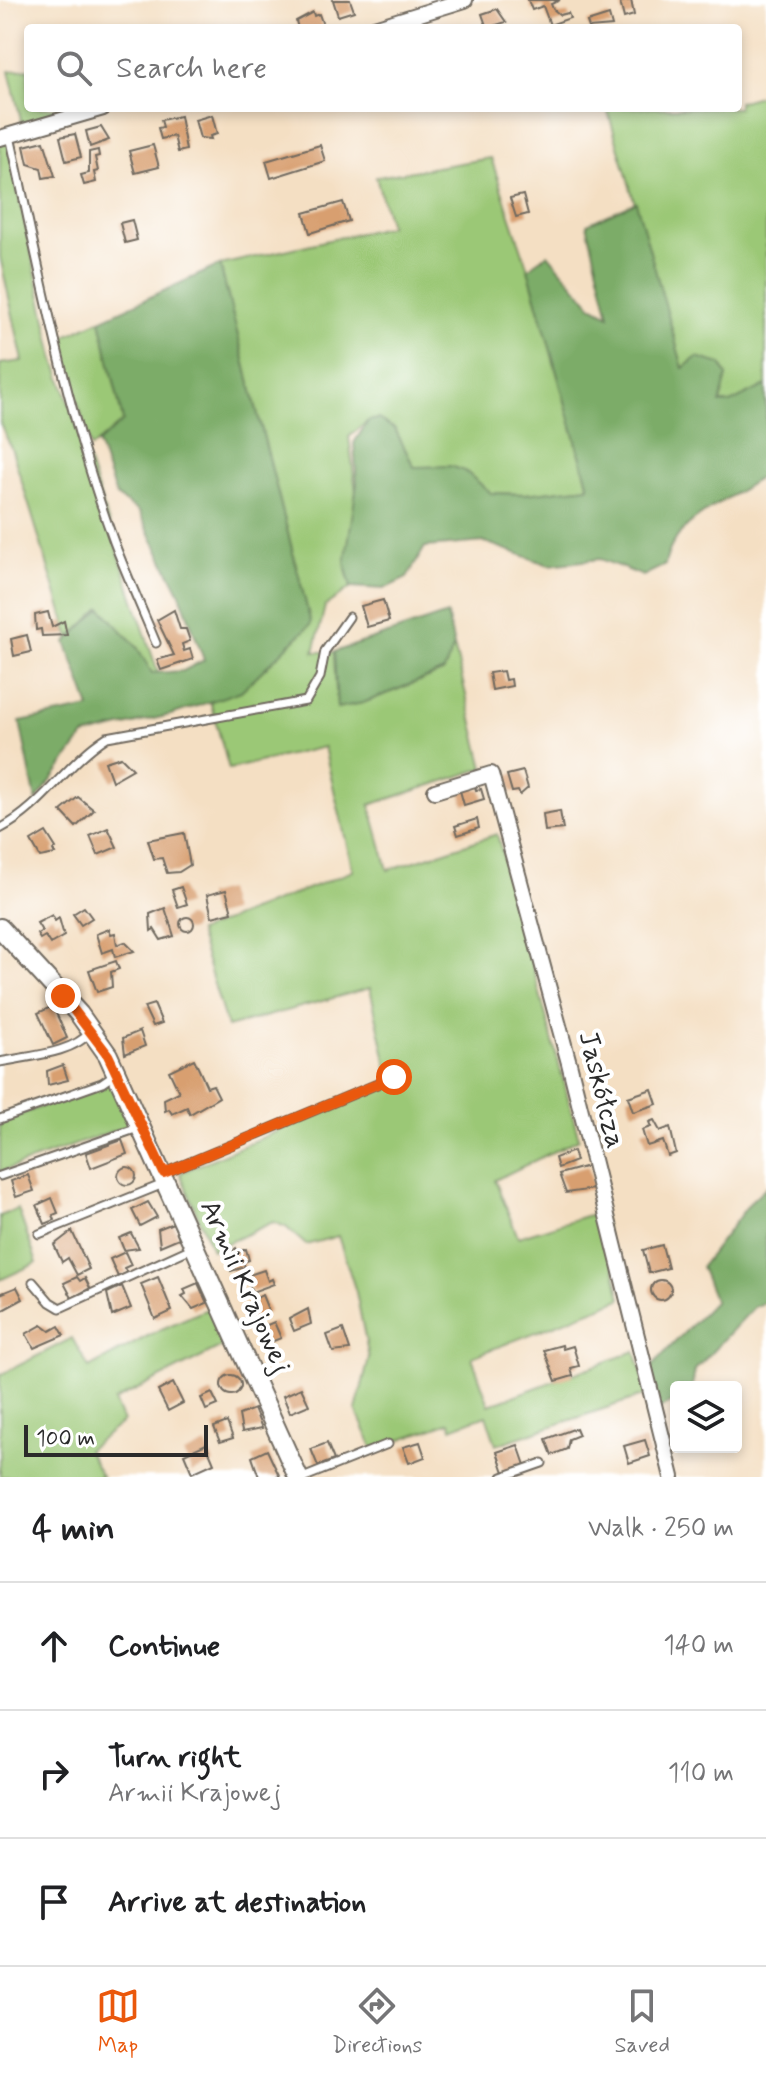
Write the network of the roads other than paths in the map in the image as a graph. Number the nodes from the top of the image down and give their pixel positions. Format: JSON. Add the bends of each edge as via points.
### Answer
{"nodes":[{"id":1,"x":465,"y":0,"type":"edge"},
{"id":2,"x":387,"y":24,"type":"edge"},
{"id":3,"x":89,"y":112,"type":"edge"},
{"id":4,"x":5,"y":137,"type":"edge"},
{"id":5,"x":349,"y":617,"type":"dead end"},
{"id":6,"x":156,"y":643,"type":"dead end"},
{"id":7,"x":435,"y":791,"type":"dead end"},
{"id":8,"x":0,"y":829,"type":"edge"},
{"id":9,"x":0,"y":928,"type":"edge"},
{"id":10,"x":92,"y":1030,"type":"junction"},
{"id":11,"x":0,"y":1062,"type":"edge"},
{"id":12,"x":117,"y":1072,"type":"junction"},
{"id":13,"x":394,"y":1077,"type":"dead end"},
{"id":14,"x":0,"y":1119,"type":"edge"},
{"id":15,"x":143,"y":1126,"type":"junction"},
{"id":16,"x":0,"y":1176,"type":"edge"},
{"id":17,"x":166,"y":1178,"type":"junction"},
{"id":18,"x":39,"y":1234,"type":"dead end"},
{"id":19,"x":196,"y":1246,"type":"junction"},
{"id":20,"x":33,"y":1282,"type":"dead end"},
{"id":21,"x":388,"y":1444,"type":"dead end"},
{"id":22,"x":542,"y":1463,"type":"dead end"},
{"id":23,"x":298,"y":1477,"type":"edge"},
{"id":24,"x":305,"y":1477,"type":"edge"},
{"id":25,"x":502,"y":1477,"type":"edge"},
{"id":26,"x":672,"y":1477,"type":"edge"}],
"edges":[{"from":1,"to":2,"type":"street"},
{"from":3,"to":4,"type":"street"},
{"from":4,"to":6,"type":"lane","via":[[89,462],[114,542]]},
{"from":5,"to":8,"type":"lane","via":[[325,651],[320,677],[306,701],[107,737],[82,753],[27,815]]},
{"from":7,"to":26,"type":"street","name":"Jaskółcza","via":[[491,774]]},
{"from":9,"to":10,"type":"street","name":"Armii Krajowej"},
{"from":10,"to":11,"type":"lane","via":[[58,1049]]},
{"from":10,"to":12,"type":"street","name":"Armii Krajowej"},
{"from":12,"to":14,"type":"lane","via":[[102,1083]]},
{"from":12,"to":15,"type":"street","name":"Armii Krajowej"},
{"from":13,"to":17,"type":"lane"},
{"from":15,"to":16,"type":"lane"},
{"from":15,"to":17,"type":"street","name":"Armii Krajowej"},
{"from":17,"to":18,"type":"lane"},
{"from":17,"to":19,"type":"street","name":"Armii Krajowej"},
{"from":19,"to":20,"type":"lane","via":[[60,1308]]},
{"from":19,"to":23,"type":"street","name":"Armii Krajowej"},
{"from":21,"to":24,"type":"lane"},
{"from":22,"to":25,"type":"lane"}]}
